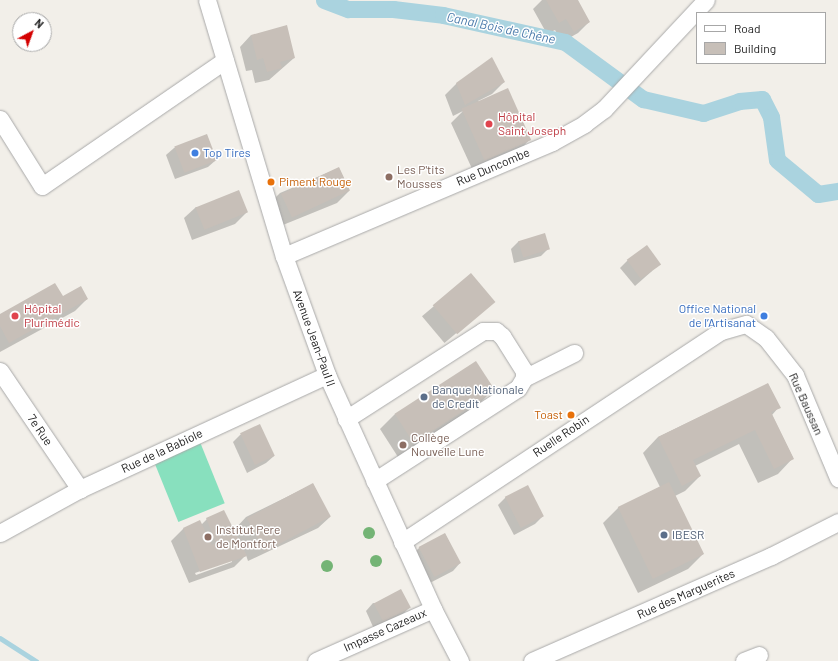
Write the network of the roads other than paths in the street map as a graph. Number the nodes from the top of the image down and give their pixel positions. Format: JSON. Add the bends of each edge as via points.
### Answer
{"nodes":[{"id":1,"x":207,"y":0,"type":"edge"},
{"id":2,"x":706,"y":0,"type":"edge"},
{"id":3,"x":225,"y":60,"type":"junction"},
{"id":4,"x":0,"y":119,"type":"edge"},
{"id":5,"x":284,"y":256,"type":"junction"},
{"id":6,"x":721,"y":331,"type":"joint"},
{"id":7,"x":574,"y":353,"type":"dead end"},
{"id":8,"x":0,"y":372,"type":"edge"},
{"id":9,"x":327,"y":375,"type":"junction"},
{"id":10,"x":524,"y":378,"type":"junction"},
{"id":11,"x":346,"y":419,"type":"junction"},
{"id":12,"x":838,"y":478,"type":"edge"},
{"id":13,"x":374,"y":481,"type":"junction"},
{"id":14,"x":80,"y":489,"type":"junction"},
{"id":15,"x":838,"y":522,"type":"edge"},
{"id":16,"x":0,"y":533,"type":"edge"},
{"id":17,"x":402,"y":542,"type":"junction"},
{"id":18,"x":433,"y":609,"type":"junction"},
{"id":19,"x":316,"y":661,"type":"edge"},
{"id":20,"x":460,"y":661,"type":"edge"},
{"id":21,"x":532,"y":661,"type":"edge"}],
"edges":[{"from":1,"to":3,"type":"street","name":"Avenue Jean-Paul II"},
{"from":2,"to":5,"type":"street","name":"Rue Duncombe","via":[[604,109],[552,142]]},
{"from":3,"to":4,"type":"street","via":[[42,186]]},
{"from":3,"to":5,"type":"street","name":"Avenue Jean-Paul II"},
{"from":5,"to":9,"type":"street","name":"Avenue Jean-Paul II"},
{"from":6,"to":12,"type":"street","name":"Rue Baussan","via":[[746,324],[766,338],[795,375]]},
{"from":6,"to":17,"type":"street","name":"Ruelle Robin"},
{"from":7,"to":10,"type":"street"},
{"from":8,"to":14,"type":"street","name":"7e Rue"},
{"from":9,"to":11,"type":"street","name":"Avenue Jean-Paul II"},
{"from":9,"to":14,"type":"street","name":"Rue de la Babiole"},
{"from":10,"to":11,"type":"street","via":[[524,371],[502,336],[496,331],[483,331]]},
{"from":10,"to":13,"type":"street","via":[[518,388]]},
{"from":11,"to":13,"type":"street","name":"Avenue Jean-Paul II"},
{"from":13,"to":17,"type":"street","name":"Avenue Jean-Paul II"},
{"from":14,"to":16,"type":"street","name":"Rue de la Babiole"},
{"from":15,"to":21,"type":"street","name":"Rue des Marguerites","via":[[771,556]]},
{"from":17,"to":18,"type":"street","name":"Avenue Jean-Paul II"},
{"from":18,"to":19,"type":"street","name":"Impasse Cazeaux"},
{"from":18,"to":20,"type":"street","name":"Avenue Jean-Paul II"}]}
